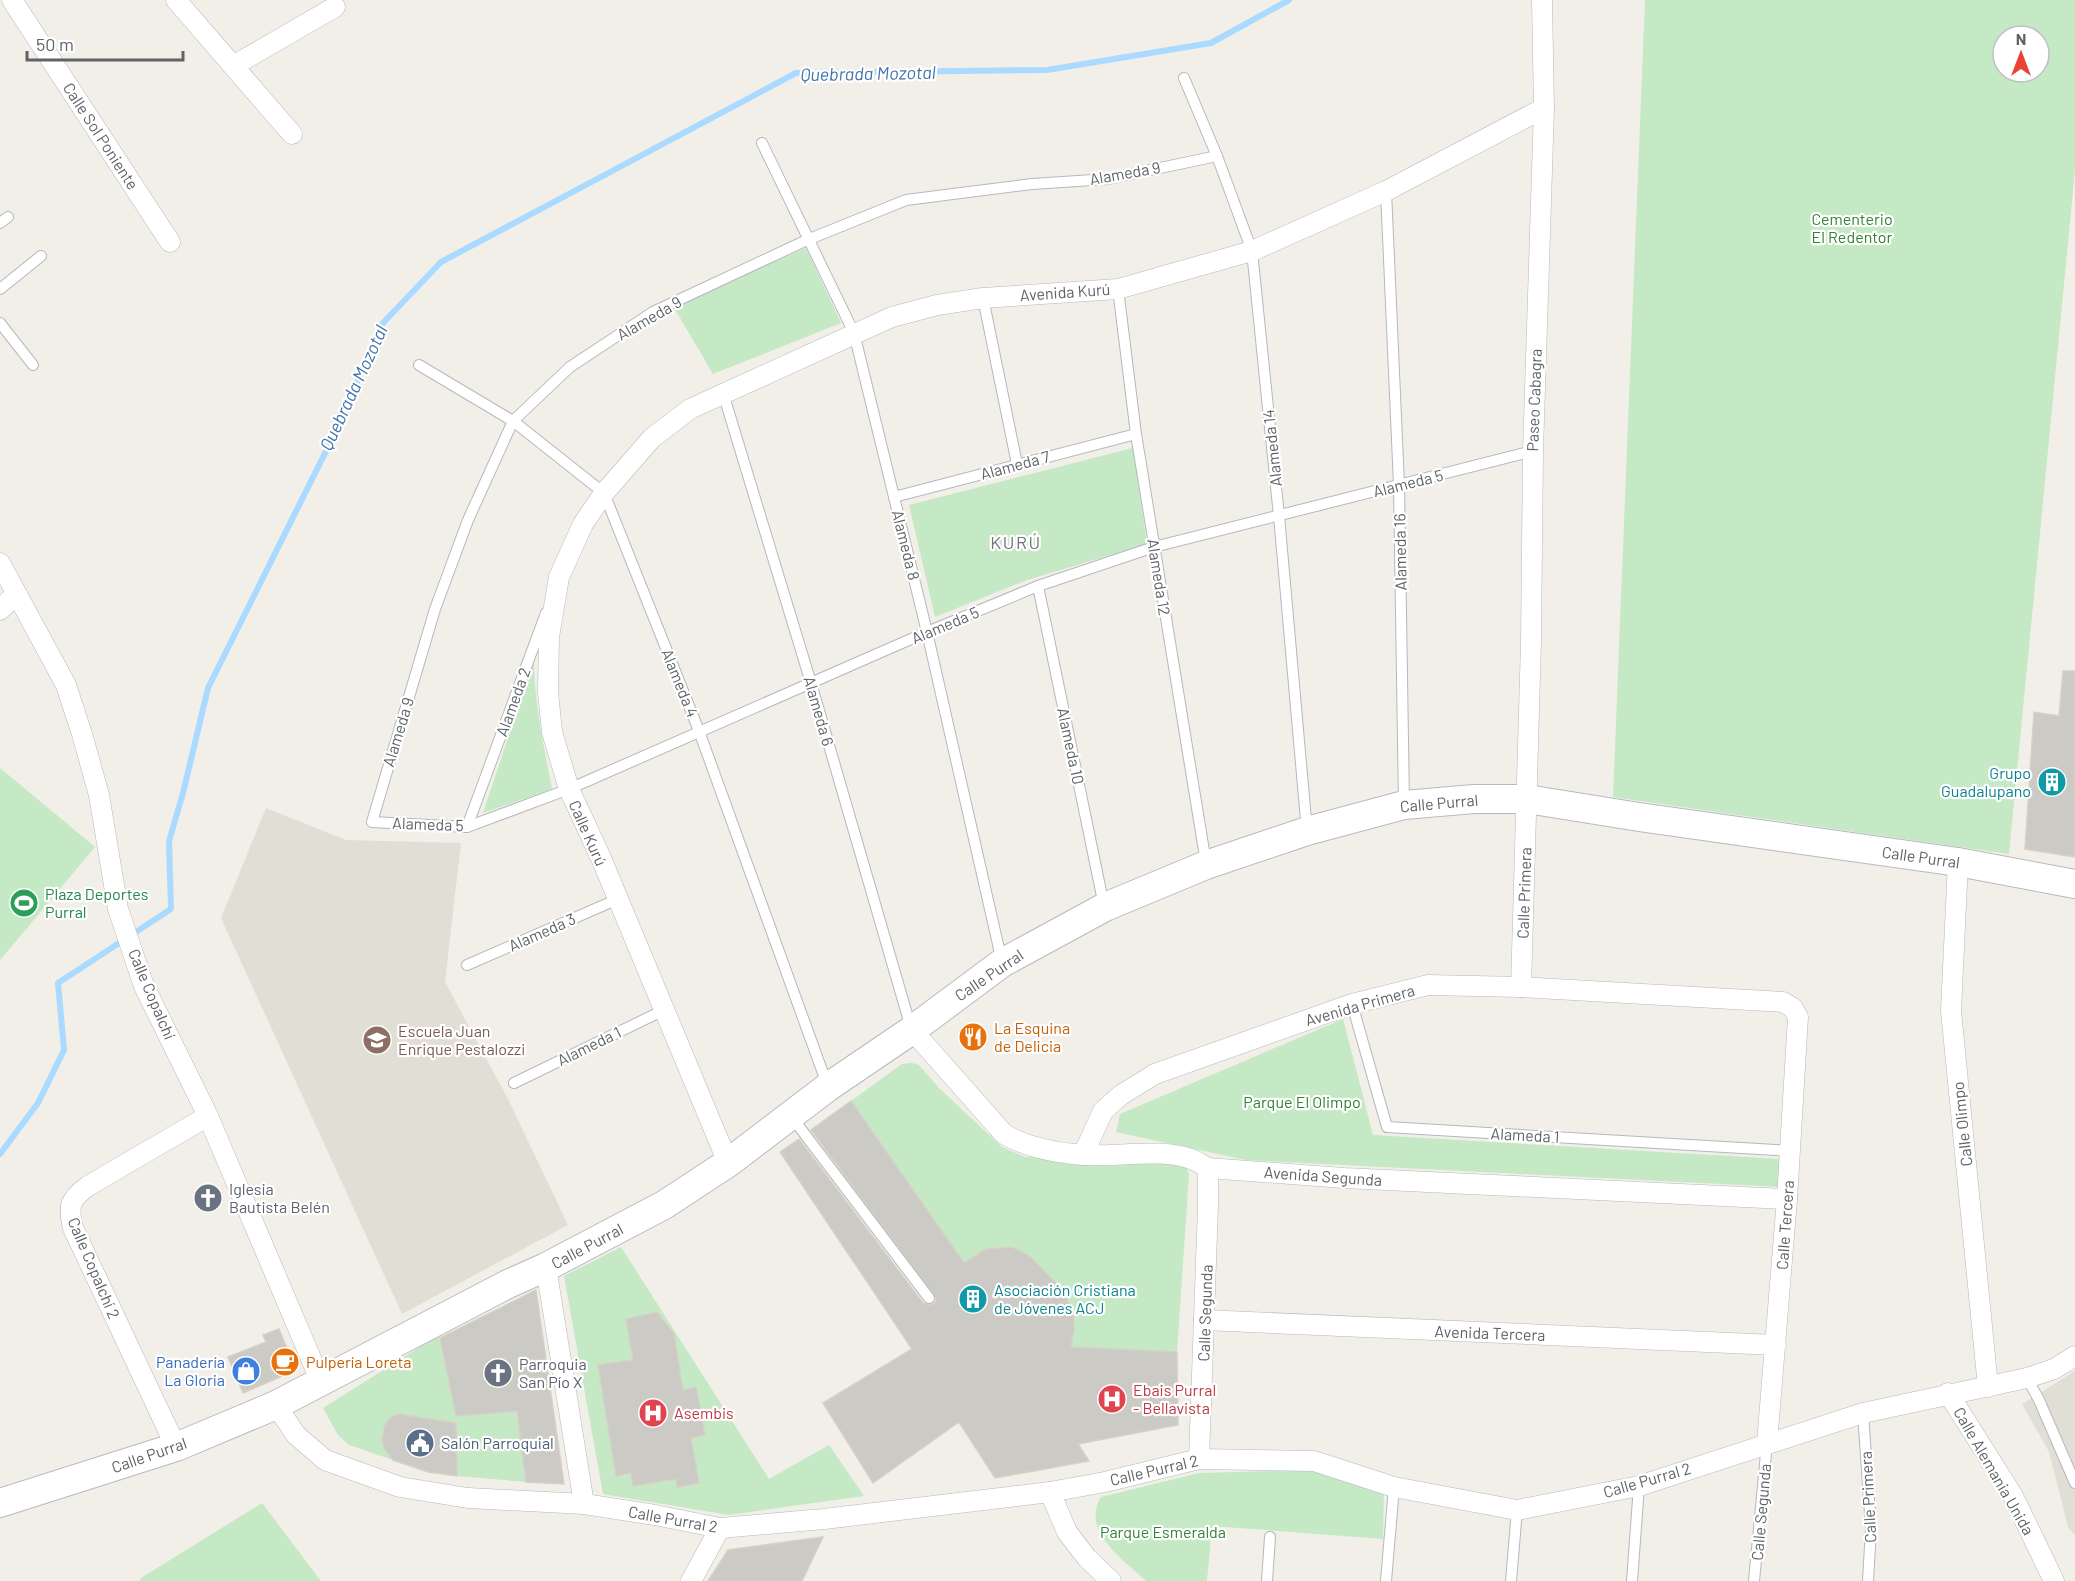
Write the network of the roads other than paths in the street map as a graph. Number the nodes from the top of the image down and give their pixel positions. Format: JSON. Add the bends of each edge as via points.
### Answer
{"nodes":[{"id":1,"x":12,"y":0,"type":"edge"},
{"id":2,"x":176,"y":0,"type":"edge"},
{"id":3,"x":1542,"y":0,"type":"edge"},
{"id":4,"x":335,"y":7,"type":"dead end"},
{"id":5,"x":233,"y":66,"type":"junction"},
{"id":6,"x":1184,"y":78,"type":"dead end"},
{"id":7,"x":1544,"y":108,"type":"junction"},
{"id":8,"x":292,"y":134,"type":"dead end"},
{"id":9,"x":762,"y":143,"type":"dead end"},
{"id":10,"x":1217,"y":156,"type":"junction"},
{"id":11,"x":1386,"y":191,"type":"junction"},
{"id":12,"x":807,"y":240,"type":"junction"},
{"id":13,"x":170,"y":242,"type":"dead end"},
{"id":14,"x":1252,"y":251,"type":"junction"},
{"id":15,"x":41,"y":256,"type":"dead end"},
{"id":16,"x":0,"y":289,"type":"edge"},
{"id":17,"x":1118,"y":289,"type":"junction"},
{"id":18,"x":983,"y":298,"type":"junction"},
{"id":19,"x":0,"y":323,"type":"edge"},
{"id":20,"x":854,"y":333,"type":"junction"},
{"id":21,"x":33,"y":365,"type":"dead end"},
{"id":22,"x":419,"y":365,"type":"dead end"},
{"id":23,"x":723,"y":393,"type":"junction"},
{"id":24,"x":513,"y":421,"type":"junction"},
{"id":25,"x":1136,"y":434,"type":"junction"},
{"id":26,"x":1533,"y":451,"type":"junction"},
{"id":27,"x":1017,"y":465,"type":"junction"},
{"id":28,"x":1399,"y":485,"type":"junction"},
{"id":29,"x":604,"y":493,"type":"junction"},
{"id":30,"x":894,"y":497,"type":"junction"},
{"id":31,"x":1279,"y":516,"type":"junction"},
{"id":32,"x":1154,"y":547,"type":"junction"},
{"id":33,"x":0,"y":563,"type":"edge"},
{"id":34,"x":559,"y":577,"type":"junction"},
{"id":35,"x":1038,"y":586,"type":"junction"},
{"id":36,"x":16,"y":594,"type":"junction"},
{"id":37,"x":0,"y":610,"type":"edge"},
{"id":38,"x":927,"y":632,"type":"junction"},
{"id":39,"x":811,"y":683,"type":"junction"},
{"id":40,"x":699,"y":731,"type":"junction"},
{"id":41,"x":569,"y":789,"type":"junction"},
{"id":42,"x":1527,"y":799,"type":"junction"},
{"id":43,"x":1404,"y":805,"type":"junction"},
{"id":44,"x":372,"y":822,"type":"joint"},
{"id":45,"x":467,"y":827,"type":"junction"},
{"id":46,"x":1307,"y":831,"type":"junction"},
{"id":47,"x":1959,"y":862,"type":"junction"},
{"id":48,"x":1206,"y":865,"type":"junction"},
{"id":49,"x":2075,"y":884,"type":"edge"},
{"id":50,"x":618,"y":899,"type":"junction"},
{"id":51,"x":1105,"y":907,"type":"junction"},
{"id":52,"x":1002,"y":963,"type":"junction"},
{"id":53,"x":467,"y":965,"type":"dead end"},
{"id":54,"x":1521,"y":987,"type":"junction"},
{"id":55,"x":1352,"y":1004,"type":"junction"},
{"id":56,"x":1793,"y":1008,"type":"joint"},
{"id":57,"x":664,"y":1010,"type":"junction"},
{"id":58,"x":912,"y":1030,"type":"junction"},
{"id":59,"x":513,"y":1083,"type":"dead end"},
{"id":60,"x":828,"y":1087,"type":"junction"},
{"id":61,"x":791,"y":1115,"type":"junction"},
{"id":62,"x":208,"y":1116,"type":"junction"},
{"id":63,"x":1791,"y":1151,"type":"junction"},
{"id":64,"x":1083,"y":1155,"type":"junction"},
{"id":65,"x":728,"y":1163,"type":"junction"},
{"id":66,"x":1208,"y":1168,"type":"junction"},
{"id":67,"x":1788,"y":1199,"type":"junction"},
{"id":68,"x":546,"y":1267,"type":"junction"},
{"id":69,"x":929,"y":1298,"type":"dead end"},
{"id":70,"x":1204,"y":1320,"type":"junction"},
{"id":71,"x":1776,"y":1345,"type":"junction"},
{"id":72,"x":2075,"y":1356,"type":"edge"},
{"id":73,"x":2027,"y":1378,"type":"junction"},
{"id":74,"x":321,"y":1383,"type":"junction"},
{"id":75,"x":1988,"y":1387,"type":"junction"},
{"id":76,"x":1948,"y":1393,"type":"junction"},
{"id":77,"x":276,"y":1405,"type":"junction"},
{"id":78,"x":1863,"y":1413,"type":"junction"},
{"id":79,"x":1767,"y":1443,"type":"junction"},
{"id":80,"x":176,"y":1447,"type":"junction"},
{"id":81,"x":1199,"y":1459,"type":"junction"},
{"id":82,"x":2075,"y":1483,"type":"edge"},
{"id":83,"x":1639,"y":1486,"type":"junction"},
{"id":84,"x":1394,"y":1487,"type":"junction"},
{"id":85,"x":1050,"y":1492,"type":"junction"},
{"id":86,"x":2,"y":1498,"type":"edge"},
{"id":87,"x":584,"y":1504,"type":"junction"},
{"id":88,"x":1517,"y":1510,"type":"junction"},
{"id":89,"x":720,"y":1528,"type":"junction"},
{"id":90,"x":1270,"y":1537,"type":"dead end"},
{"id":91,"x":691,"y":1581,"type":"edge"},
{"id":92,"x":1111,"y":1581,"type":"edge"},
{"id":93,"x":1267,"y":1581,"type":"edge"},
{"id":94,"x":1386,"y":1581,"type":"edge"},
{"id":95,"x":1511,"y":1581,"type":"edge"},
{"id":96,"x":1632,"y":1581,"type":"edge"},
{"id":97,"x":1754,"y":1581,"type":"edge"},
{"id":98,"x":1868,"y":1581,"type":"edge"},
{"id":99,"x":2054,"y":1581,"type":"edge"}],
"edges":[{"from":1,"to":13,"type":"street","name":"Calle Sol Poniente"},
{"from":2,"to":5,"type":"street"},
{"from":3,"to":7,"type":"street","name":"Paseo Cabagra"},
{"from":4,"to":5,"type":"street"},
{"from":5,"to":8,"type":"street"},
{"from":6,"to":10,"type":"lane","name":"Alameda 14"},
{"from":7,"to":11,"type":"street","name":"Avenida Kurú"},
{"from":7,"to":26,"type":"street","name":"Paseo Cabagra"},
{"from":9,"to":12,"type":"lane","name":"Alameda 8"},
{"from":10,"to":12,"type":"lane","name":"Alameda 9","via":[[1108,179],[906,200]]},
{"from":10,"to":14,"type":"lane","name":"Alameda 14"},
{"from":11,"to":14,"type":"street","name":"Avenida Kurú"},
{"from":11,"to":28,"type":"lane","name":"Alameda 16"},
{"from":12,"to":20,"type":"lane","name":"Alameda 8"},
{"from":12,"to":24,"type":"lane","name":"Alameda 9","via":[[653,312],[570,367]]},
{"from":14,"to":17,"type":"street","name":"Avenida Kurú"},
{"from":14,"to":31,"type":"lane","name":"Alameda 14"},
{"from":15,"to":16,"type":"lane"},
{"from":17,"to":18,"type":"street","name":"Avenida Kurú"},
{"from":17,"to":25,"type":"lane","name":"Alameda 12"},
{"from":18,"to":20,"type":"street","name":"Avenida Kurú","via":[[892,317]]},
{"from":18,"to":27,"type":"lane"},
{"from":19,"to":21,"type":"lane"},
{"from":20,"to":23,"type":"street","name":"Avenida Kurú"},
{"from":20,"to":30,"type":"lane","name":"Alameda 8"},
{"from":22,"to":24,"type":"lane","name":"Alameda 4"},
{"from":23,"to":29,"type":"street","name":"Avenida Kurú","via":[[690,409],[652,438]]},
{"from":23,"to":39,"type":"lane","name":"Alameda 6"},
{"from":24,"to":29,"type":"lane","name":"Alameda 4"},
{"from":24,"to":44,"type":"lane","name":"Alameda 9","via":[[468,520],[435,609]]},
{"from":25,"to":27,"type":"lane","name":"Alameda 7"},
{"from":25,"to":32,"type":"lane","name":"Alameda 12"},
{"from":26,"to":28,"type":"lane","name":"Alameda 5"},
{"from":26,"to":42,"type":"street","name":"Paseo Cabagra"},
{"from":27,"to":30,"type":"lane","name":"Alameda 7"},
{"from":28,"to":31,"type":"lane","name":"Alameda 5"},
{"from":28,"to":43,"type":"lane","name":"Alameda 16"},
{"from":29,"to":34,"type":"street","name":"Calle Kurú","via":[[583,524]]},
{"from":29,"to":40,"type":"lane","name":"Alameda 4"},
{"from":30,"to":38,"type":"lane","name":"Alameda 8"},
{"from":31,"to":32,"type":"lane","name":"Alameda 5"},
{"from":31,"to":46,"type":"lane","name":"Alameda 14"},
{"from":32,"to":35,"type":"lane","name":"Alameda 5"},
{"from":32,"to":48,"type":"lane","name":"Alameda 12"},
{"from":33,"to":36,"type":"street","name":"Calle Copalchí"},
{"from":34,"to":41,"type":"street","name":"Calle Kurú","via":[[549,637],[548,692],[552,732]]},
{"from":34,"to":45,"type":"lane","name":"Alameda 2"},
{"from":35,"to":38,"type":"lane","name":"Alameda 5"},
{"from":35,"to":51,"type":"lane","name":"Alameda 10"},
{"from":36,"to":37,"type":"street"},
{"from":36,"to":62,"type":"street","name":"Calle Copalchí","via":[[66,685],[99,795],[118,909],[144,986]]},
{"from":38,"to":39,"type":"lane","name":"Alameda 5"},
{"from":38,"to":52,"type":"lane","name":"Alameda 8"},
{"from":39,"to":40,"type":"lane","name":"Alameda 5"},
{"from":39,"to":58,"type":"lane","name":"Alameda 6"},
{"from":40,"to":41,"type":"lane","name":"Alameda 5"},
{"from":40,"to":60,"type":"lane","name":"Alameda 4"},
{"from":41,"to":45,"type":"lane","name":"Alameda 5"},
{"from":41,"to":50,"type":"street","name":"Calle Kurú"},
{"from":42,"to":43,"type":"street","name":"Calle Purral"},
{"from":42,"to":47,"type":"street","name":"Calle Purral"},
{"from":42,"to":54,"type":"street","name":"Calle Primera"},
{"from":43,"to":46,"type":"street","name":"Calle Purral"},
{"from":44,"to":45,"type":"lane","name":"Alameda 5"},
{"from":46,"to":48,"type":"street","name":"Calle Purral"},
{"from":47,"to":49,"type":"street","name":"Calle Purral"},
{"from":47,"to":75,"type":"street","name":"Calle Olimpo","via":[[1951,1011]]},
{"from":48,"to":51,"type":"street","name":"Calle Purral"},
{"from":50,"to":53,"type":"lane","name":"Alameda 3"},
{"from":50,"to":57,"type":"street","name":"Calle Kurú"},
{"from":51,"to":52,"type":"street","name":"Calle Purral"},
{"from":52,"to":58,"type":"street","name":"Calle Purral"},
{"from":54,"to":55,"type":"street","name":"Avenida Primera","via":[[1428,985]]},
{"from":54,"to":56,"type":"street","name":"Avenida Primera","via":[[1783,1002]]},
{"from":55,"to":63,"type":"lane","name":"Alameda 1","via":[[1387,1127]]},
{"from":55,"to":64,"type":"street","name":"Avenida Primera","via":[[1155,1074],[1103,1111]]},
{"from":56,"to":63,"type":"street","name":"Calle Tercera","via":[[1798,1017]]},
{"from":57,"to":59,"type":"lane","name":"Alameda 1"},
{"from":57,"to":65,"type":"street","name":"Calle Kurú"},
{"from":58,"to":60,"type":"street","name":"Calle Purral"},
{"from":58,"to":64,"type":"street","name":"Avenida Segunda","via":[[1004,1134],[1022,1144]]},
{"from":60,"to":61,"type":"street","name":"Calle Purral"},
{"from":61,"to":65,"type":"street","name":"Calle Purral"},
{"from":61,"to":69,"type":"lane"},
{"from":62,"to":74,"type":"street","name":"Calle Copalchí"},
{"from":62,"to":80,"type":"street","name":"Calle Copalchí 2","via":[[88,1186],[75,1196],[69,1210],[73,1228]]},
{"from":63,"to":67,"type":"street","name":"Calle Tercera"},
{"from":64,"to":66,"type":"street","name":"Avenida Segunda","via":[[1172,1155],[1192,1159]]},
{"from":65,"to":68,"type":"street","name":"Calle Purral","via":[[664,1205]]},
{"from":66,"to":67,"type":"street","name":"Avenida Segunda"},
{"from":66,"to":70,"type":"street","name":"Calle Segunda"},
{"from":67,"to":71,"type":"street","name":"Calle Tercera"},
{"from":68,"to":74,"type":"street","name":"Calle Purral"},
{"from":68,"to":87,"type":"street"},
{"from":70,"to":71,"type":"street","name":"Avenida Tercera"},
{"from":70,"to":81,"type":"street","name":"Calle Segunda"},
{"from":71,"to":79,"type":"street","name":"Calle Tercera"},
{"from":72,"to":73,"type":"street","name":"Calle Purral 2","via":[[2054,1369]]},
{"from":73,"to":75,"type":"street","name":"Calle Purral 2"},
{"from":73,"to":82,"type":"lane"},
{"from":74,"to":77,"type":"street","name":"Calle Purral"},
{"from":75,"to":76,"type":"street","name":"Calle Purral 2"},
{"from":76,"to":78,"type":"street","name":"Calle Purral 2"},
{"from":76,"to":99,"type":"street","name":"Calle Alemania Unida","via":[[2013,1496]]},
{"from":77,"to":80,"type":"street","name":"Calle Purral"},
{"from":77,"to":87,"type":"street","name":"Calle Purral 2","via":[[296,1435],[325,1460],[400,1487],[468,1498]]},
{"from":78,"to":79,"type":"street","name":"Calle Purral 2"},
{"from":78,"to":98,"type":"lane","name":"Calle Primera","via":[[1871,1528]]},
{"from":79,"to":83,"type":"street","name":"Calle Purral 2"},
{"from":79,"to":97,"type":"lane","name":"Calle Segunda"},
{"from":80,"to":86,"type":"street","name":"Calle Purral"},
{"from":81,"to":84,"type":"street","name":"Calle Purral 2","via":[[1314,1461]]},
{"from":81,"to":85,"type":"street","name":"Calle Purral 2"},
{"from":83,"to":88,"type":"street","name":"Calle Purral 2"},
{"from":83,"to":96,"type":"lane"},
{"from":84,"to":88,"type":"street","name":"Calle Purral 2"},
{"from":84,"to":94,"type":"lane"},
{"from":85,"to":89,"type":"street","name":"Calle Purral 2"},
{"from":85,"to":92,"type":"street","via":[[1066,1532]]},
{"from":87,"to":89,"type":"street","name":"Calle Purral 2"},
{"from":88,"to":95,"type":"lane"},
{"from":89,"to":91,"type":"street"},
{"from":90,"to":93,"type":"lane"}]}
